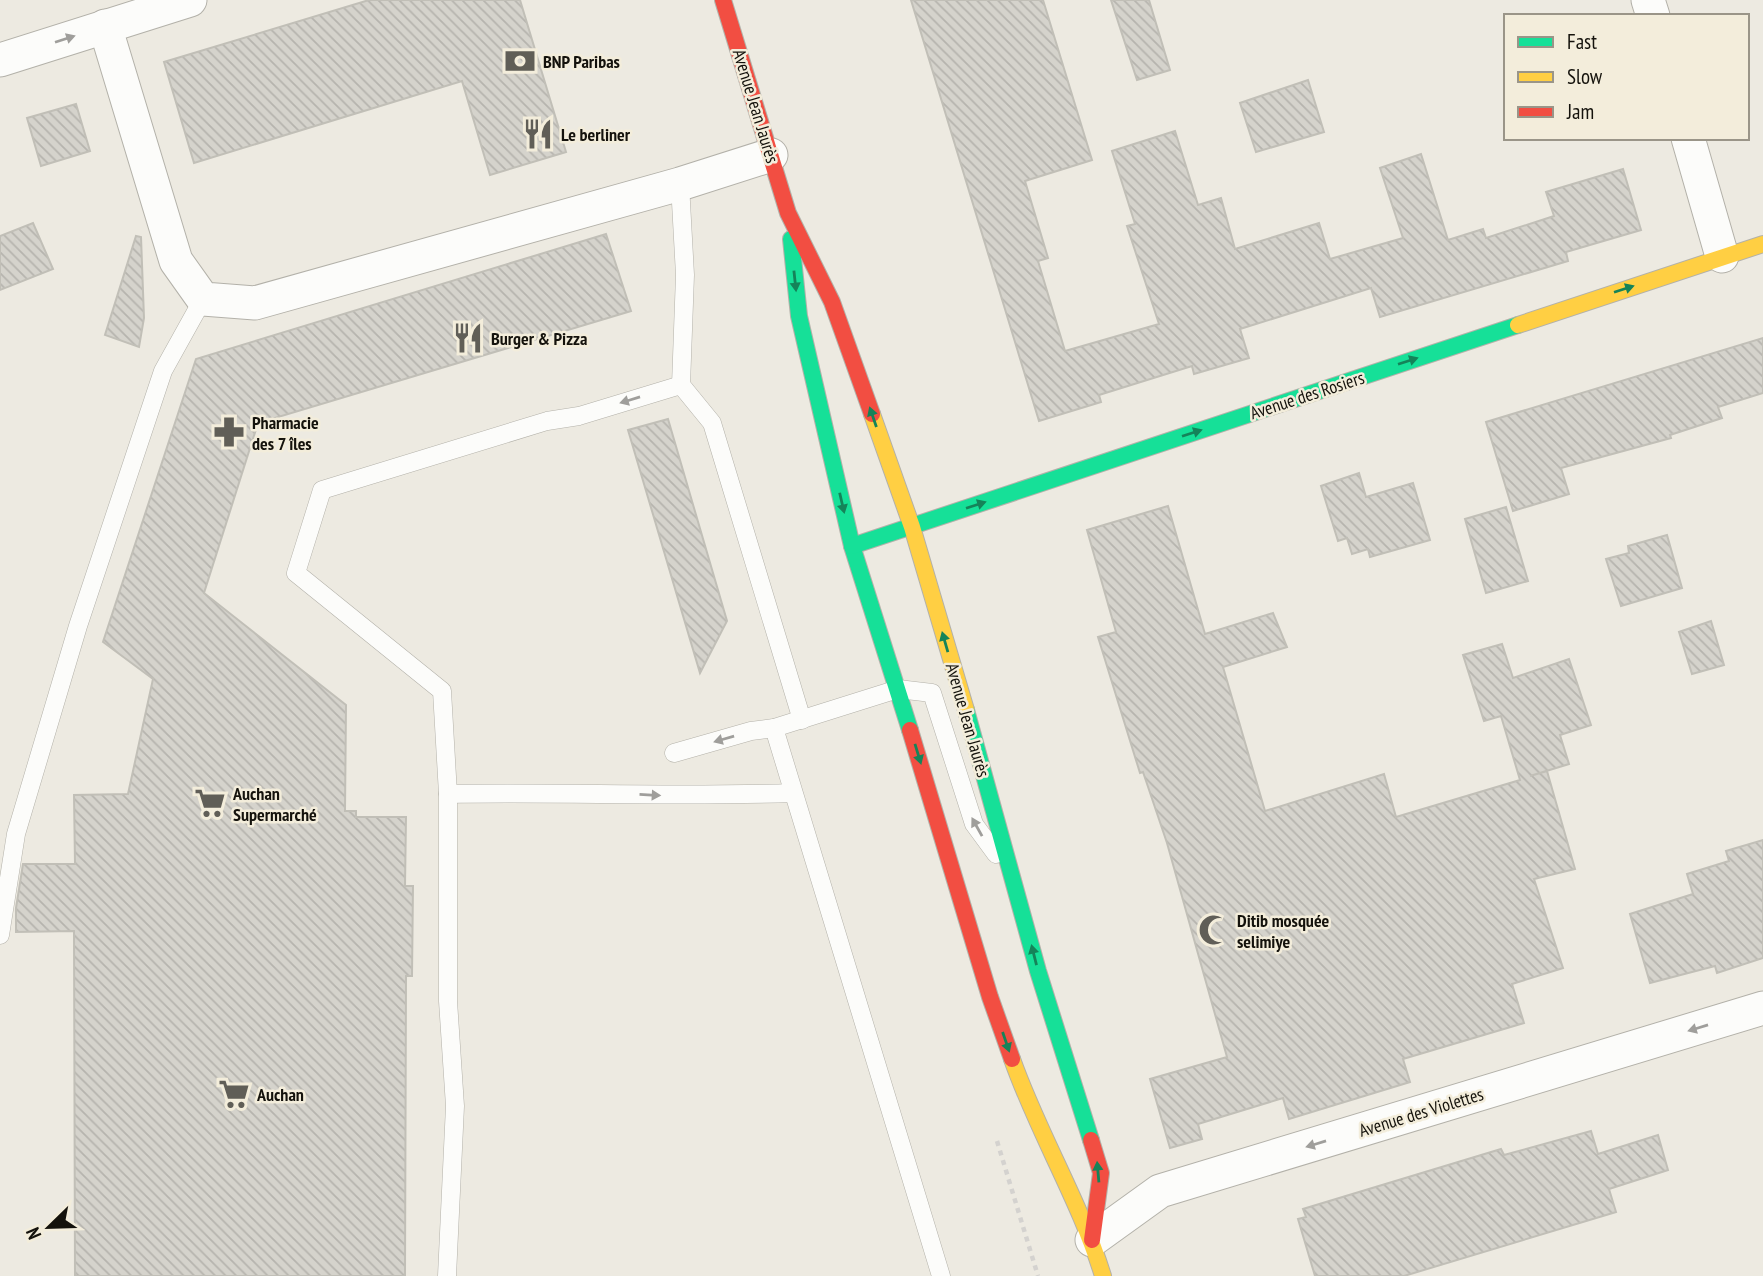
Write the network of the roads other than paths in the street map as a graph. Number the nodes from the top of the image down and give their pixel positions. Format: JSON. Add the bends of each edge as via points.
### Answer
{"nodes":[{"id":1,"x":190,"y":0,"type":"edge"},
{"id":2,"x":723,"y":0,"type":"edge"},
{"id":3,"x":105,"y":26,"type":"junction"},
{"id":4,"x":0,"y":60,"type":"edge"},
{"id":5,"x":1689,"y":140,"type":"edge"},
{"id":6,"x":771,"y":155,"type":"junction"},
{"id":7,"x":680,"y":184,"type":"junction"},
{"id":8,"x":788,"y":213,"type":"junction"},
{"id":9,"x":1763,"y":244,"type":"edge"},
{"id":10,"x":1722,"y":256,"type":"junction"},
{"id":11,"x":203,"y":299,"type":"junction"},
{"id":12,"x":681,"y":384,"type":"junction"},
{"id":13,"x":912,"y":527,"type":"junction"},
{"id":14,"x":852,"y":546,"type":"junction"},
{"id":15,"x":898,"y":689,"type":"junction"},
{"id":16,"x":802,"y":720,"type":"junction"},
{"id":17,"x":775,"y":728,"type":"junction"},
{"id":18,"x":674,"y":753,"type":"dead end"},
{"id":19,"x":448,"y":793,"type":"junction"},
{"id":20,"x":793,"y":793,"type":"junction"},
{"id":21,"x":1016,"y":883,"type":"junction"},
{"id":22,"x":0,"y":935,"type":"edge"},
{"id":23,"x":1763,"y":1008,"type":"edge"},
{"id":24,"x":1091,"y":1240,"type":"junction"},
{"id":25,"x":447,"y":1276,"type":"edge"},
{"id":26,"x":942,"y":1276,"type":"edge"},
{"id":27,"x":1102,"y":1276,"type":"edge"}],
"edges":[{"from":1,"to":3,"type":"street"},
{"from":2,"to":6,"type":"main road","name":"Avenue Jean Jaurès"},
{"from":4,"to":3,"type":"street","one_way":true},
{"from":3,"to":11,"type":"street","via":[[176,261]]},
{"from":5,"to":10,"type":"street"},
{"from":6,"to":7,"type":"street"},
{"from":6,"to":8,"type":"main road","name":"Avenue Jean Jaurès"},
{"from":7,"to":11,"type":"street","via":[[255,303]]},
{"from":7,"to":12,"type":"lane","via":[[685,275]]},
{"from":13,"to":8,"type":"main road","name":"Avenue Jean Jaurès","one_way":true,"via":[[832,302]]},
{"from":8,"to":14,"type":"main road","name":"Avenue Jean Jaurès","one_way":true,"via":[[799,316]]},
{"from":9,"to":10,"type":"main road","name":"Avenue des Rosiers"},
{"from":13,"to":10,"type":"main road","name":"Avenue des Rosiers","one_way":true},
{"from":11,"to":22,"type":"lane","via":[[163,371],[78,626],[16,834]]},
{"from":12,"to":16,"type":"lane","via":[[712,423]]},
{"from":12,"to":19,"type":"lane","one_way":true,"via":[[322,490],[296,573],[442,691]]},
{"from":13,"to":14,"type":"main road","name":"Avenue des Rosiers"},
{"from":21,"to":13,"type":"main road","name":"Avenue Jean Jaurès","one_way":true},
{"from":14,"to":15,"type":"main road","name":"Avenue Jean Jaurès"},
{"from":15,"to":16,"type":"lane"},
{"from":21,"to":15,"type":"lane","one_way":true,"via":[[974,824],[932,693]]},
{"from":15,"to":24,"type":"main road","name":"Avenue Jean Jaurès","one_way":true,"via":[[990,997],[1024,1094]]},
{"from":16,"to":17,"type":"lane"},
{"from":17,"to":18,"type":"lane","one_way":true},
{"from":17,"to":20,"type":"lane"},
{"from":19,"to":20,"type":"lane","one_way":true,"via":[[688,797]]},
{"from":19,"to":25,"type":"lane","via":[[448,1001],[455,1105]]},
{"from":20,"to":26,"type":"lane"},
{"from":24,"to":21,"type":"main road","name":"Avenue Jean Jaurès","one_way":true,"via":[[1101,1173],[1038,971]]},
{"from":23,"to":24,"type":"street","name":"Avenue des Violettes","one_way":true,"via":[[1160,1191]]},
{"from":24,"to":27,"type":"main road","name":"Avenue Jean Jaurès"}]}
